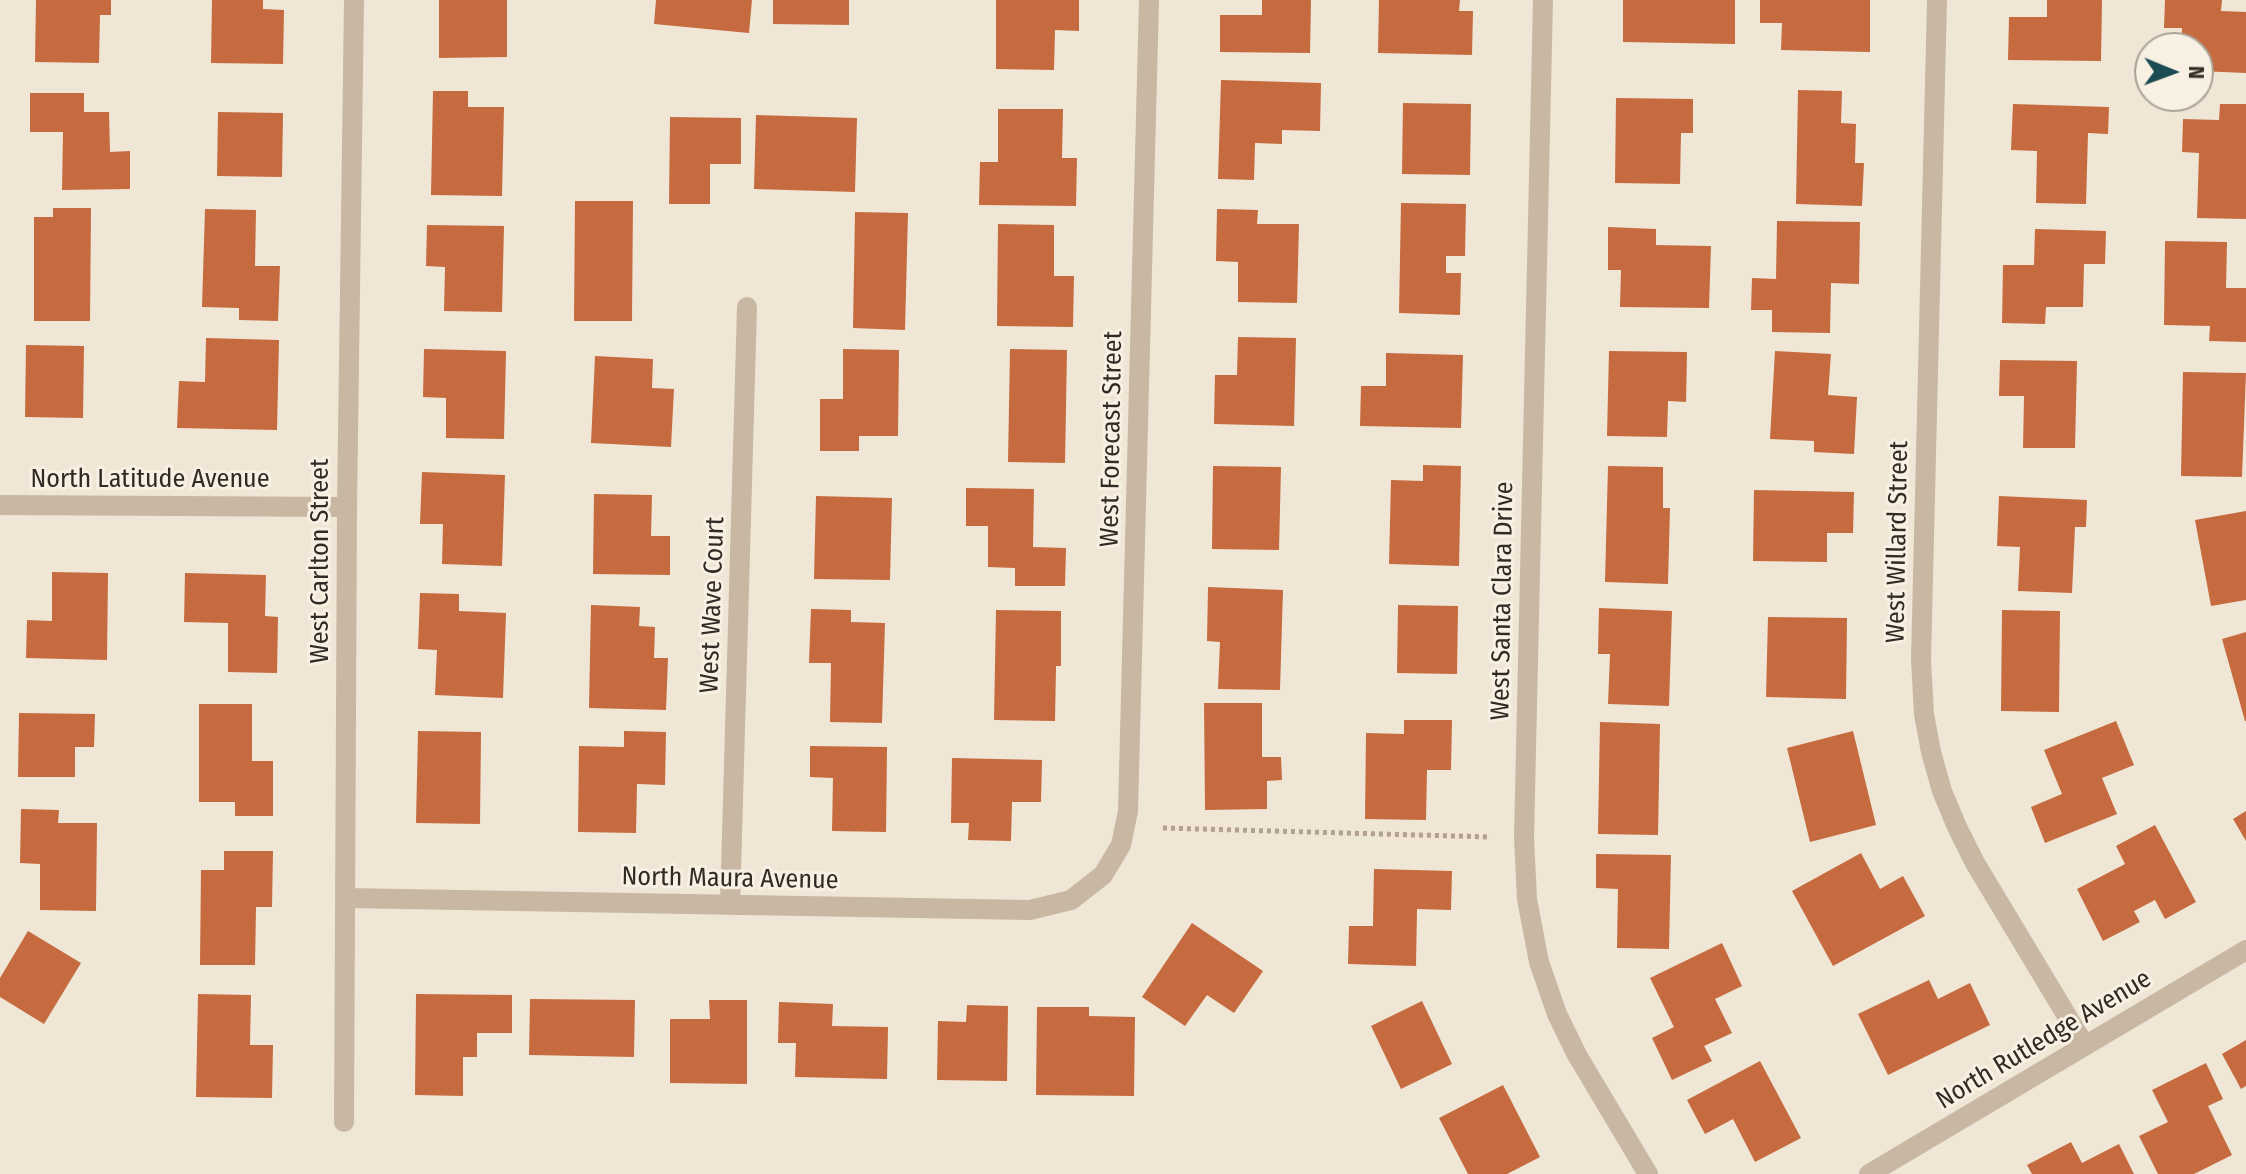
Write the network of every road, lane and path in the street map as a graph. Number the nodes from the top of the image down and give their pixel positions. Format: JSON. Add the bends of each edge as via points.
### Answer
{"nodes":[{"id":1,"x":354,"y":0,"type":"edge"},
{"id":2,"x":1149,"y":0,"type":"edge"},
{"id":3,"x":1543,"y":0,"type":"edge"},
{"id":4,"x":1937,"y":0,"type":"edge"},
{"id":5,"x":747,"y":307,"type":"dead end"},
{"id":6,"x":0,"y":505,"type":"edge"},
{"id":7,"x":347,"y":507,"type":"junction"},
{"id":8,"x":1163,"y":828,"type":"dead end"},
{"id":9,"x":1491,"y":837,"type":"dead end"},
{"id":10,"x":1103,"y":875,"type":"joint"},
{"id":11,"x":345,"y":898,"type":"junction"},
{"id":12,"x":730,"y":905,"type":"junction"},
{"id":13,"x":2246,"y":950,"type":"edge"},
{"id":14,"x":2085,"y":1046,"type":"junction"},
{"id":15,"x":344,"y":1122,"type":"dead end"},
{"id":16,"x":1648,"y":1174,"type":"edge"},
{"id":17,"x":1869,"y":1174,"type":"edge"}],
"edges":[{"from":1,"to":7,"type":"street","name":"West Carlton Street"},
{"from":2,"to":10,"type":"street","name":"West Forecast Street","via":[[1128,811],[1121,845]]},
{"from":3,"to":16,"type":"street","name":"West Santa Clara Drive","via":[[1524,838],[1527,899],[1539,962],[1557,1014]]},
{"from":4,"to":14,"type":"street","name":"West Willard Street","via":[[1924,714],[1942,791],[1957,827]]},
{"from":5,"to":12,"type":"street","name":"West Wave Court"},
{"from":6,"to":7,"type":"street","name":"North Latitude Avenue"},
{"from":7,"to":11,"type":"street","name":"West Carlton Street"},
{"from":8,"to":9,"type":"path"},
{"from":10,"to":12,"type":"street","name":"North Maura Avenue","via":[[1071,900],[1030,910]]},
{"from":11,"to":12,"type":"street","name":"North Maura Avenue"},
{"from":11,"to":15,"type":"street","name":"West Carlton Street"},
{"from":13,"to":14,"type":"street","name":"North Rutledge Avenue"},
{"from":14,"to":17,"type":"street","name":"North Rutledge Avenue"}]}
